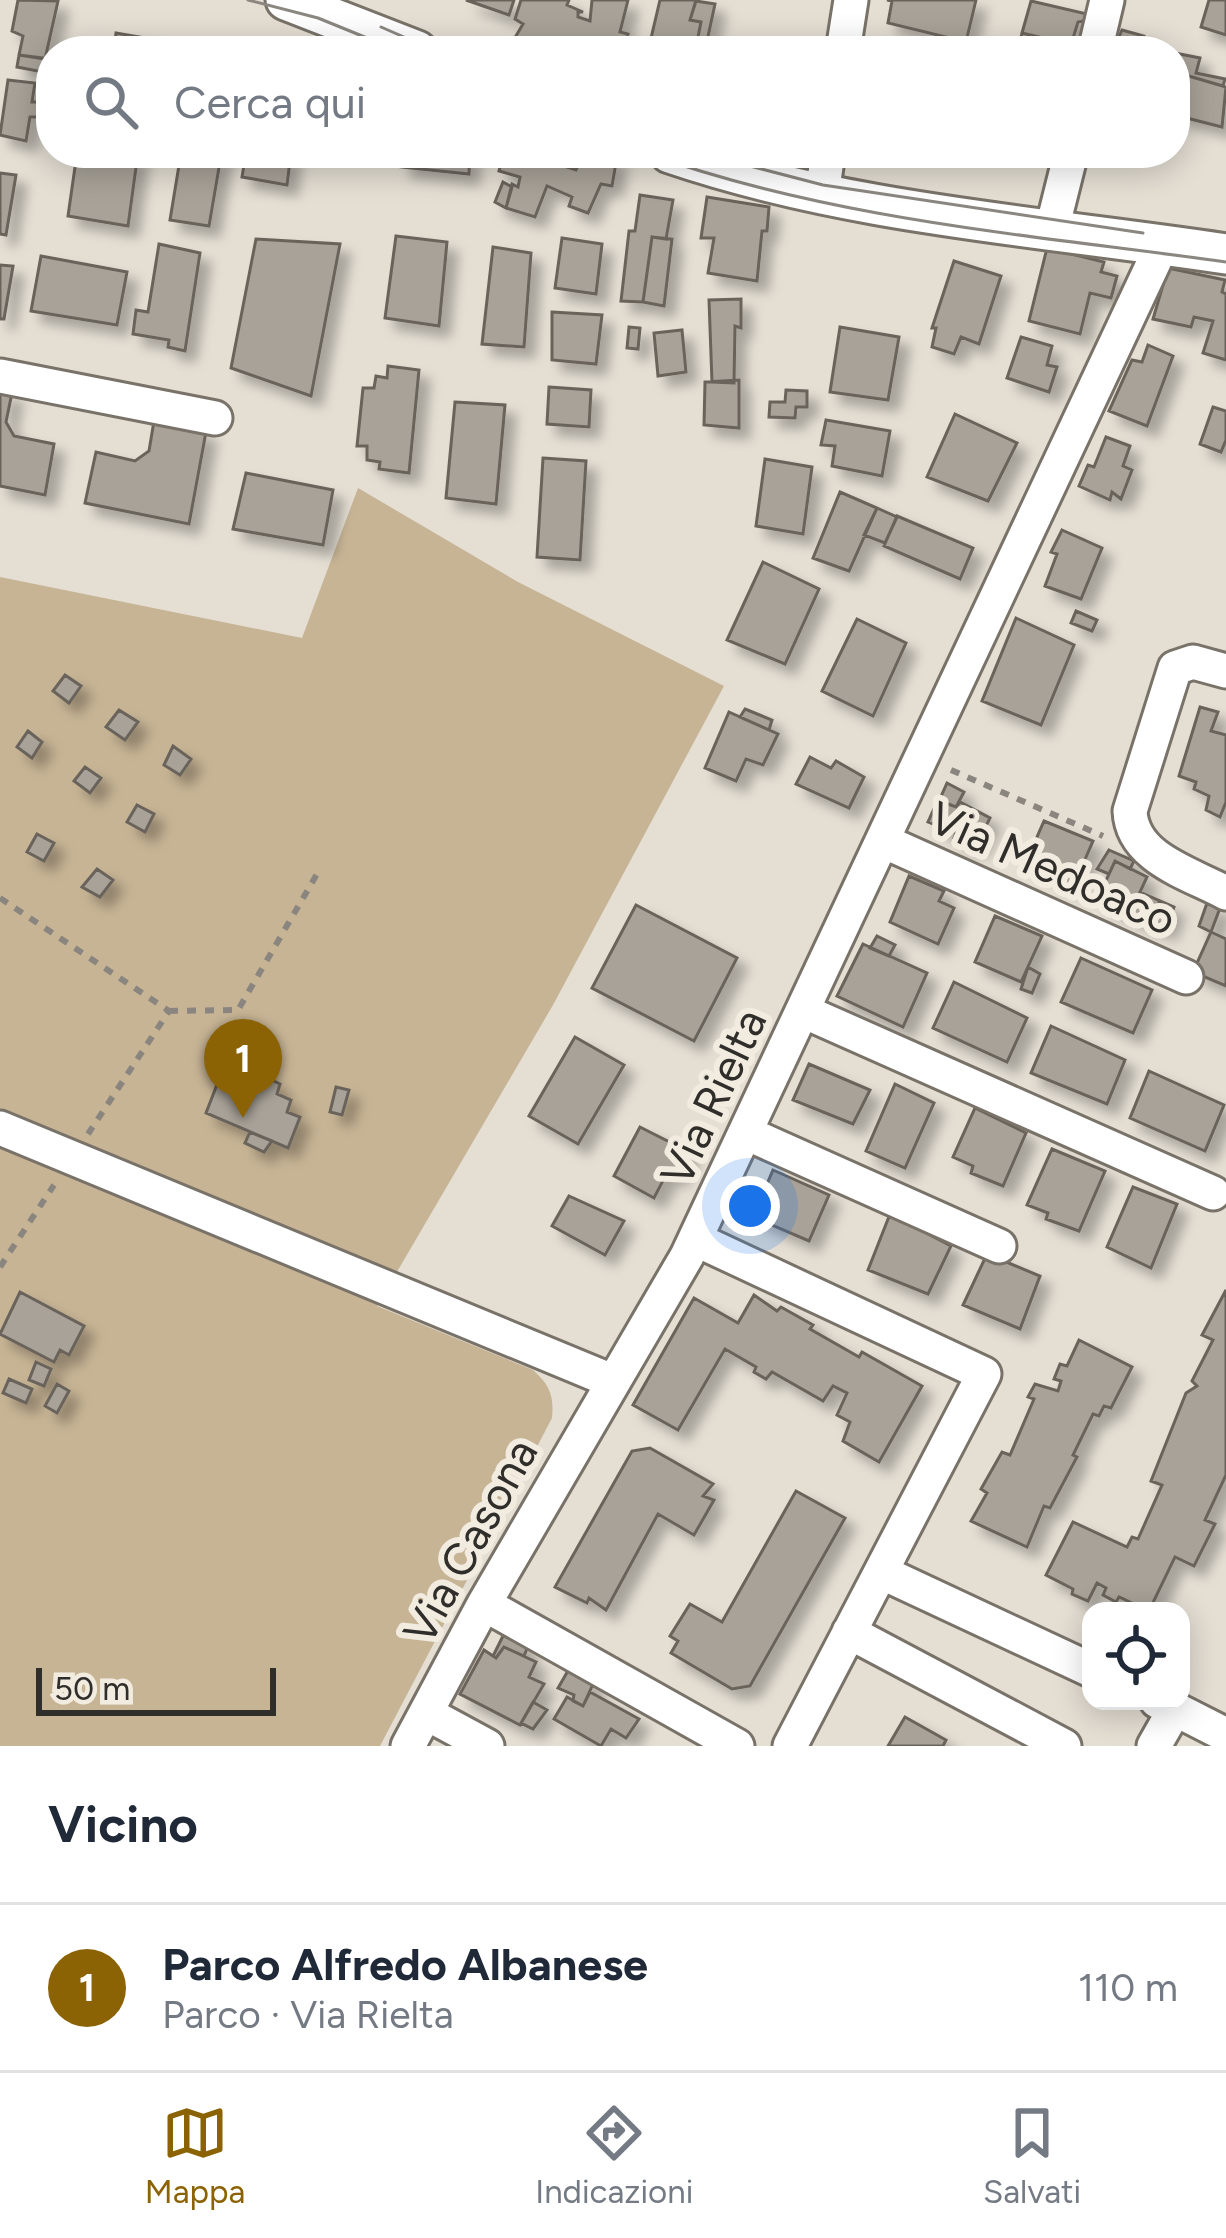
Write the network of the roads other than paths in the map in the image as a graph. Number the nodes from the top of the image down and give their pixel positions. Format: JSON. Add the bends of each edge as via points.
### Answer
{"nodes":[{"id":1,"x":286,"y":0,"type":"edge"},
{"id":2,"x":851,"y":0,"type":"edge"},
{"id":3,"x":1107,"y":0,"type":"edge"},
{"id":4,"x":378,"y":36,"type":"edge"},
{"id":5,"x":845,"y":36,"type":"edge"},
{"id":6,"x":1099,"y":36,"type":"edge"},
{"id":7,"x":726,"y":168,"type":"edge"},
{"id":8,"x":826,"y":168,"type":"edge"},
{"id":9,"x":1067,"y":168,"type":"edge"},
{"id":10,"x":822,"y":194,"type":"junction"},
{"id":11,"x":1052,"y":229,"type":"junction"},
{"id":12,"x":1162,"y":245,"type":"junction"},
{"id":13,"x":1226,"y":254,"type":"edge"},
{"id":14,"x":0,"y":376,"type":"edge"},
{"id":15,"x":215,"y":418,"type":"dead end"},
{"id":16,"x":1226,"y":670,"type":"edge"},
{"id":17,"x":883,"y":841,"type":"junction"},
{"id":18,"x":1226,"y":893,"type":"edge"},
{"id":19,"x":1186,"y":977,"type":"dead end"},
{"id":20,"x":802,"y":1011,"type":"junction"},
{"id":21,"x":0,"y":1128,"type":"edge"},
{"id":22,"x":746,"y":1133,"type":"junction"},
{"id":23,"x":1213,"y":1192,"type":"dead end"},
{"id":24,"x":695,"y":1239,"type":"junction"},
{"id":25,"x":999,"y":1246,"type":"dead end"},
{"id":26,"x":612,"y":1381,"type":"junction"},
{"id":27,"x":880,"y":1572,"type":"junction"},
{"id":28,"x":484,"y":1604,"type":"junction"},
{"id":29,"x":850,"y":1633,"type":"junction"},
{"id":30,"x":1082,"y":1666,"type":"edge"},
{"id":31,"x":1165,"y":1710,"type":"edge"},
{"id":32,"x":1176,"y":1710,"type":"edge"},
{"id":33,"x":426,"y":1713,"type":"junction"},
{"id":34,"x":1226,"y":1735,"type":"edge"},
{"id":35,"x":408,"y":1746,"type":"edge"},
{"id":36,"x":487,"y":1746,"type":"edge"},
{"id":37,"x":737,"y":1746,"type":"edge"},
{"id":38,"x":790,"y":1746,"type":"edge"},
{"id":39,"x":1064,"y":1746,"type":"edge"},
{"id":40,"x":1154,"y":1746,"type":"edge"}],
"edges":[{"from":1,"to":4,"type":"street"},
{"from":2,"to":5,"type":"street"},
{"from":3,"to":6,"type":"street"},
{"from":7,"to":10,"type":"street"},
{"from":8,"to":10,"type":"street"},
{"from":9,"to":11,"type":"street"},
{"from":10,"to":11,"type":"street"},
{"from":11,"to":12,"type":"street"},
{"from":12,"to":13,"type":"street"},
{"from":12,"to":17,"type":"street","name":"Via Rielta"},
{"from":14,"to":15,"type":"street"},
{"from":16,"to":18,"type":"street","via":[[1182,663],[1170,677],[1130,811],[1142,847]]},
{"from":17,"to":19,"type":"street","name":"Via Medoaco"},
{"from":17,"to":20,"type":"street","name":"Via Rielta"},
{"from":20,"to":22,"type":"street","name":"Via Rielta"},
{"from":20,"to":23,"type":"street"},
{"from":21,"to":26,"type":"street"},
{"from":22,"to":24,"type":"street","name":"Via Rielta"},
{"from":22,"to":25,"type":"street"},
{"from":24,"to":26,"type":"street","name":"Via Rielta"},
{"from":24,"to":27,"type":"street","via":[[984,1374]]},
{"from":26,"to":28,"type":"street","name":"Via Casona"},
{"from":27,"to":29,"type":"street"},
{"from":27,"to":30,"type":"street"},
{"from":28,"to":33,"type":"street","name":"Via Casona"},
{"from":28,"to":37,"type":"street"},
{"from":29,"to":38,"type":"street"},
{"from":29,"to":39,"type":"street"},
{"from":31,"to":40,"type":"street"},
{"from":32,"to":34,"type":"street"},
{"from":33,"to":35,"type":"street","name":"Via Casona"},
{"from":33,"to":36,"type":"street"}]}
